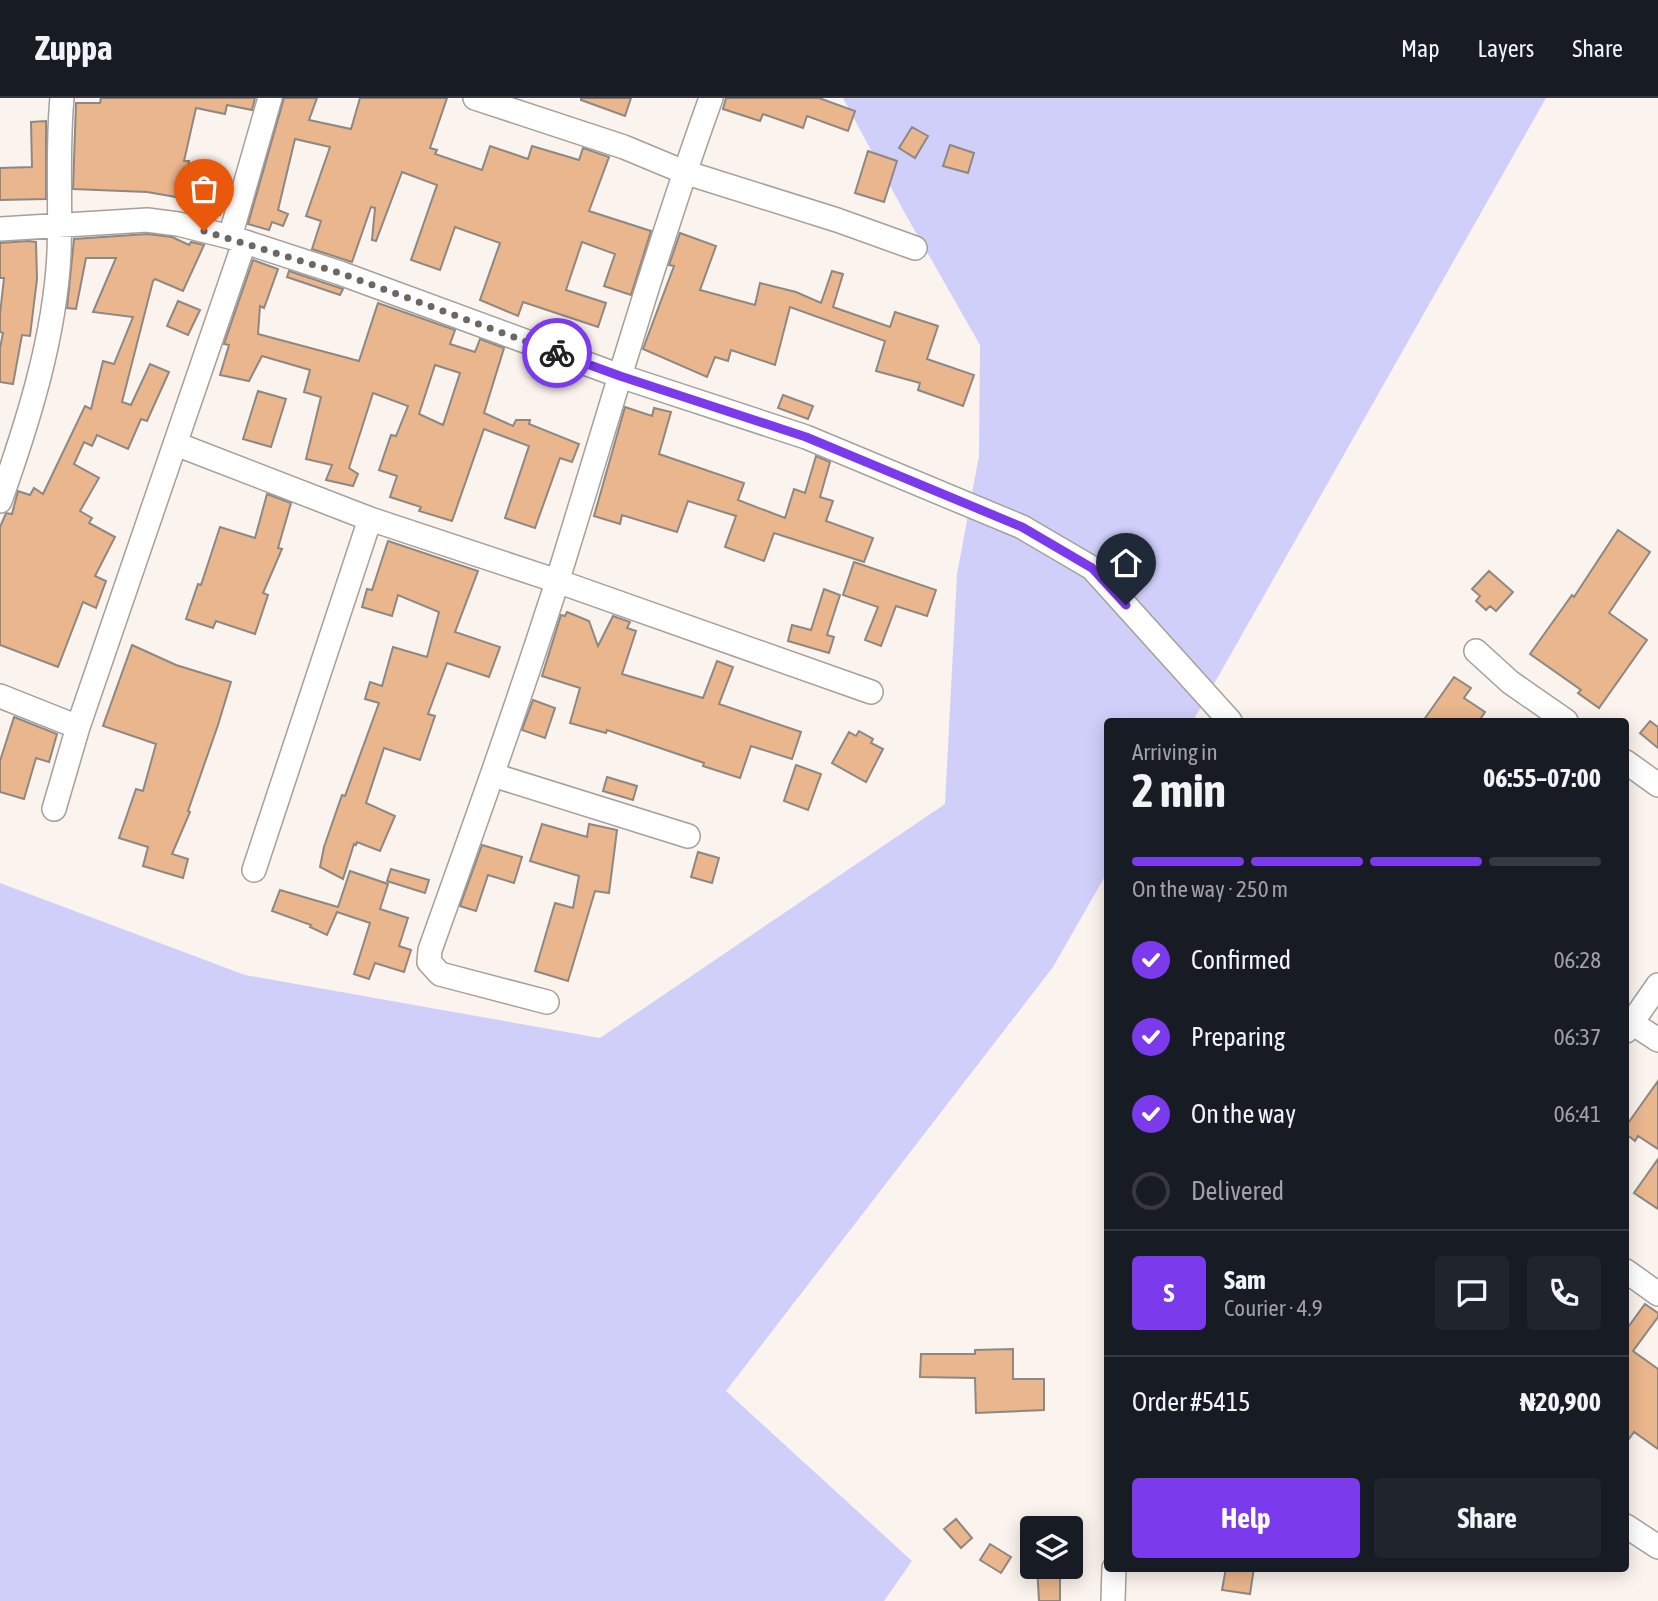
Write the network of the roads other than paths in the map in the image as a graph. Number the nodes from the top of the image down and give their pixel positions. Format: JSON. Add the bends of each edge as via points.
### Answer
{"nodes":[{"id":1,"x":62,"y":98,"type":"edge"},
{"id":2,"x":270,"y":98,"type":"edge"},
{"id":3,"x":475,"y":98,"type":"edge"},
{"id":4,"x":711,"y":98,"type":"edge"},
{"id":5,"x":684,"y":172,"type":"junction"},
{"id":6,"x":58,"y":224,"type":"junction"},
{"id":7,"x":0,"y":229,"type":"edge"},
{"id":8,"x":237,"y":240,"type":"junction"},
{"id":9,"x":915,"y":248,"type":"dead end"},
{"id":10,"x":620,"y":376,"type":"junction"},
{"id":11,"x":176,"y":444,"type":"junction"},
{"id":12,"x":0,"y":501,"type":"edge"},
{"id":13,"x":370,"y":519,"type":"junction"},
{"id":14,"x":557,"y":581,"type":"junction"},
{"id":15,"x":1476,"y":651,"type":"dead end"},
{"id":16,"x":871,"y":692,"type":"dead end"},
{"id":17,"x":0,"y":696,"type":"edge"},
{"id":18,"x":1227,"y":718,"type":"edge"},
{"id":19,"x":1562,"y":718,"type":"edge"},
{"id":20,"x":78,"y":727,"type":"junction"},
{"id":21,"x":1629,"y":764,"type":"edge"},
{"id":22,"x":493,"y":775,"type":"junction"},
{"id":23,"x":1658,"y":785,"type":"edge"},
{"id":24,"x":54,"y":809,"type":"dead end"},
{"id":25,"x":688,"y":836,"type":"dead end"},
{"id":26,"x":254,"y":870,"type":"dead end"},
{"id":27,"x":1658,"y":985,"type":"edge"},
{"id":28,"x":547,"y":1002,"type":"dead end"},
{"id":29,"x":1629,"y":1023,"type":"edge"},
{"id":30,"x":1629,"y":1025,"type":"edge"},
{"id":31,"x":1658,"y":1040,"type":"edge"},
{"id":32,"x":1629,"y":1273,"type":"edge"},
{"id":33,"x":1658,"y":1294,"type":"edge"},
{"id":34,"x":1629,"y":1527,"type":"edge"},
{"id":35,"x":1658,"y":1547,"type":"edge"},
{"id":36,"x":1114,"y":1572,"type":"edge"},
{"id":37,"x":1113,"y":1601,"type":"edge"}],
"edges":[{"from":1,"to":6,"type":"street"},
{"from":2,"to":8,"type":"street"},
{"from":3,"to":5,"type":"street","via":[[624,147]]},
{"from":4,"to":5,"type":"street"},
{"from":5,"to":9,"type":"street"},
{"from":5,"to":10,"type":"street"},
{"from":6,"to":7,"type":"street"},
{"from":6,"to":8,"type":"street","via":[[147,220]]},
{"from":6,"to":12,"type":"street","via":[[59,254],[39,373]]},
{"from":8,"to":10,"type":"street"},
{"from":8,"to":11,"type":"street"},
{"from":10,"to":14,"type":"street"},
{"from":10,"to":18,"type":"street","via":[[806,437],[1022,527],[1092,568]]},
{"from":11,"to":13,"type":"street"},
{"from":11,"to":20,"type":"street"},
{"from":13,"to":14,"type":"street"},
{"from":13,"to":26,"type":"street"},
{"from":14,"to":16,"type":"street"},
{"from":14,"to":22,"type":"street"},
{"from":15,"to":19,"type":"street"},
{"from":17,"to":20,"type":"street"},
{"from":20,"to":24,"type":"street"},
{"from":21,"to":23,"type":"street"},
{"from":22,"to":25,"type":"street"},
{"from":22,"to":28,"type":"street","via":[[429,962],[440,974]]},
{"from":27,"to":29,"type":"street"},
{"from":30,"to":31,"type":"street"},
{"from":32,"to":33,"type":"street"},
{"from":34,"to":35,"type":"street"},
{"from":36,"to":37,"type":"street"}]}
